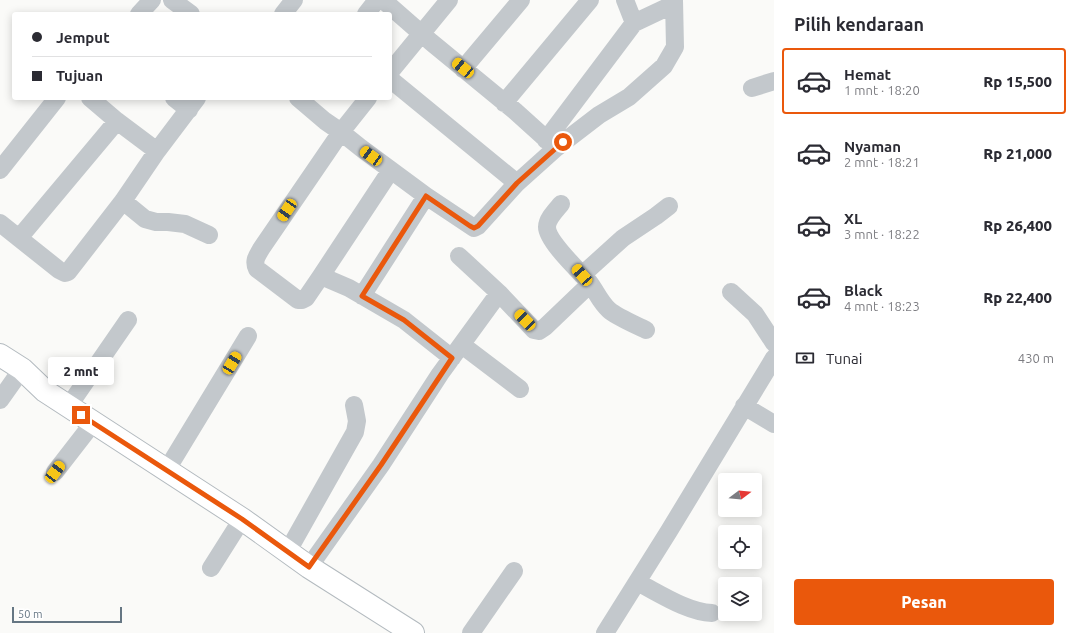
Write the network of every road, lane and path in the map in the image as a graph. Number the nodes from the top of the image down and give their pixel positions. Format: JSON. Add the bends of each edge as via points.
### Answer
{"nodes":[{"id":1,"x":152,"y":0,"type":"edge"},
{"id":2,"x":172,"y":0,"type":"edge"},
{"id":3,"x":377,"y":0,"type":"edge"},
{"id":4,"x":383,"y":0,"type":"edge"},
{"id":5,"x":449,"y":0,"type":"edge"},
{"id":6,"x":521,"y":0,"type":"edge"},
{"id":7,"x":590,"y":0,"type":"edge"},
{"id":8,"x":624,"y":0,"type":"edge"},
{"id":9,"x":674,"y":2,"type":"edge"},
{"id":10,"x":141,"y":12,"type":"edge"},
{"id":11,"x":188,"y":12,"type":"edge"},
{"id":12,"x":368,"y":12,"type":"edge"},
{"id":13,"x":634,"y":23,"type":"junction"},
{"id":14,"x":422,"y":34,"type":"junction"},
{"id":15,"x":463,"y":68,"type":"junction"},
{"id":16,"x":392,"y":70,"type":"edge"},
{"id":17,"x":392,"y":81,"type":"edge"},
{"id":18,"x":774,"y":81,"type":"edge"},
{"id":19,"x":752,"y":88,"type":"dead end"},
{"id":20,"x":55,"y":100,"type":"edge"},
{"id":21,"x":92,"y":100,"type":"edge"},
{"id":22,"x":180,"y":100,"type":"edge"},
{"id":23,"x":300,"y":100,"type":"edge"},
{"id":24,"x":366,"y":100,"type":"edge"},
{"id":25,"x":504,"y":103,"type":"junction"},
{"id":26,"x":193,"y":104,"type":"edge"},
{"id":27,"x":117,"y":121,"type":"junction"},
{"id":28,"x":340,"y":132,"type":"junction"},
{"id":29,"x":551,"y":144,"type":"junction"},
{"id":30,"x":157,"y":151,"type":"junction"},
{"id":31,"x":0,"y":170,"type":"edge"},
{"id":32,"x":391,"y":170,"type":"junction"},
{"id":33,"x":517,"y":183,"type":"junction"},
{"id":34,"x":426,"y":196,"type":"junction"},
{"id":35,"x":123,"y":202,"type":"junction"},
{"id":36,"x":561,"y":204,"type":"dead end"},
{"id":37,"x":669,"y":206,"type":"dead end"},
{"id":38,"x":0,"y":223,"type":"edge"},
{"id":39,"x":209,"y":235,"type":"dead end"},
{"id":40,"x":19,"y":238,"type":"junction"},
{"id":41,"x":459,"y":256,"type":"dead end"},
{"id":42,"x":321,"y":276,"type":"junction"},
{"id":43,"x":586,"y":279,"type":"junction"},
{"id":44,"x":731,"y":292,"type":"dead end"},
{"id":45,"x":499,"y":293,"type":"junction"},
{"id":46,"x":362,"y":296,"type":"junction"},
{"id":47,"x":128,"y":320,"type":"dead end"},
{"id":48,"x":646,"y":330,"type":"dead end"},
{"id":49,"x":248,"y":336,"type":"dead end"},
{"id":50,"x":774,"y":343,"type":"edge"},
{"id":51,"x":457,"y":351,"type":"junction"},
{"id":52,"x":0,"y":355,"type":"edge"},
{"id":53,"x":774,"y":358,"type":"edge"},
{"id":54,"x":22,"y":369,"type":"junction"},
{"id":55,"x":520,"y":389,"type":"dead end"},
{"id":56,"x":0,"y":400,"type":"edge"},
{"id":57,"x":354,"y":405,"type":"dead end"},
{"id":58,"x":744,"y":406,"type":"junction"},
{"id":59,"x":68,"y":407,"type":"junction"},
{"id":60,"x":93,"y":423,"type":"junction"},
{"id":61,"x":774,"y":424,"type":"edge"},
{"id":62,"x":166,"y":471,"type":"junction"},
{"id":63,"x":55,"y":472,"type":"dead end"},
{"id":64,"x":242,"y":519,"type":"junction"},
{"id":65,"x":288,"y":551,"type":"junction"},
{"id":66,"x":309,"y":567,"type":"junction"},
{"id":67,"x":211,"y":568,"type":"dead end"},
{"id":68,"x":514,"y":571,"type":"dead end"},
{"id":69,"x":637,"y":582,"type":"junction"},
{"id":70,"x":712,"y":613,"type":"dead end"},
{"id":71,"x":413,"y":633,"type":"edge"},
{"id":72,"x":471,"y":633,"type":"edge"},
{"id":73,"x":605,"y":633,"type":"edge"}],
"edges":[{"from":1,"to":10,"type":"street"},
{"from":2,"to":11,"type":"street"},
{"from":3,"to":12,"type":"street"},
{"from":4,"to":14,"type":"street"},
{"from":5,"to":14,"type":"street"},
{"from":6,"to":15,"type":"street"},
{"from":7,"to":25,"type":"street"},
{"from":8,"to":13,"type":"street"},
{"from":9,"to":13,"type":"street"},
{"from":9,"to":29,"type":"street","via":[[675,47],[664,66],[629,97]]},
{"from":13,"to":29,"type":"street"},
{"from":14,"to":15,"type":"street"},
{"from":14,"to":16,"type":"street"},
{"from":15,"to":25,"type":"street"},
{"from":17,"to":33,"type":"street"},
{"from":18,"to":19,"type":"street"},
{"from":20,"to":31,"type":"street"},
{"from":21,"to":27,"type":"street"},
{"from":22,"to":26,"type":"street"},
{"from":23,"to":28,"type":"street"},
{"from":24,"to":28,"type":"street"},
{"from":25,"to":29,"type":"street"},
{"from":26,"to":30,"type":"street"},
{"from":27,"to":30,"type":"street"},
{"from":27,"to":40,"type":"street"},
{"from":28,"to":32,"type":"street"},
{"from":28,"to":42,"type":"street","via":[[261,249],[255,264],[257,269],[298,300],[306,298]]},
{"from":29,"to":33,"type":"street"},
{"from":30,"to":35,"type":"street"},
{"from":32,"to":34,"type":"street"},
{"from":32,"to":42,"type":"street"},
{"from":33,"to":34,"type":"street","via":[[474,228]]},
{"from":34,"to":46,"type":"street"},
{"from":35,"to":39,"type":"street","via":[[145,219],[185,224]]},
{"from":35,"to":40,"type":"street","via":[[66,273]]},
{"from":36,"to":43,"type":"street","via":[[548,220],[549,234]]},
{"from":37,"to":43,"type":"street","via":[[623,238]]},
{"from":38,"to":40,"type":"street"},
{"from":41,"to":45,"type":"street"},
{"from":42,"to":46,"type":"street"},
{"from":43,"to":45,"type":"street","via":[[545,327],[539,330],[534,330]]},
{"from":43,"to":48,"type":"street","via":[[610,311]]},
{"from":44,"to":50,"type":"street","via":[[755,314]]},
{"from":45,"to":51,"type":"street"},
{"from":46,"to":51,"type":"street"},
{"from":47,"to":59,"type":"street"},
{"from":49,"to":62,"type":"street"},
{"from":51,"to":55,"type":"street"},
{"from":51,"to":66,"type":"street"},
{"from":52,"to":54,"type":"street"},
{"from":53,"to":58,"type":"street"},
{"from":54,"to":56,"type":"street"},
{"from":54,"to":59,"type":"street","via":[[45,391]]},
{"from":57,"to":65,"type":"street","via":[[357,421],[355,432]]},
{"from":58,"to":61,"type":"street"},
{"from":58,"to":69,"type":"street"},
{"from":59,"to":60,"type":"street"},
{"from":60,"to":62,"type":"street"},
{"from":60,"to":63,"type":"street"},
{"from":62,"to":64,"type":"street"},
{"from":64,"to":65,"type":"street"},
{"from":64,"to":67,"type":"street"},
{"from":65,"to":66,"type":"street"},
{"from":66,"to":71,"type":"street"},
{"from":68,"to":72,"type":"street"},
{"from":69,"to":70,"type":"street","via":[[676,602],[703,613]]},
{"from":69,"to":73,"type":"street"}]}
